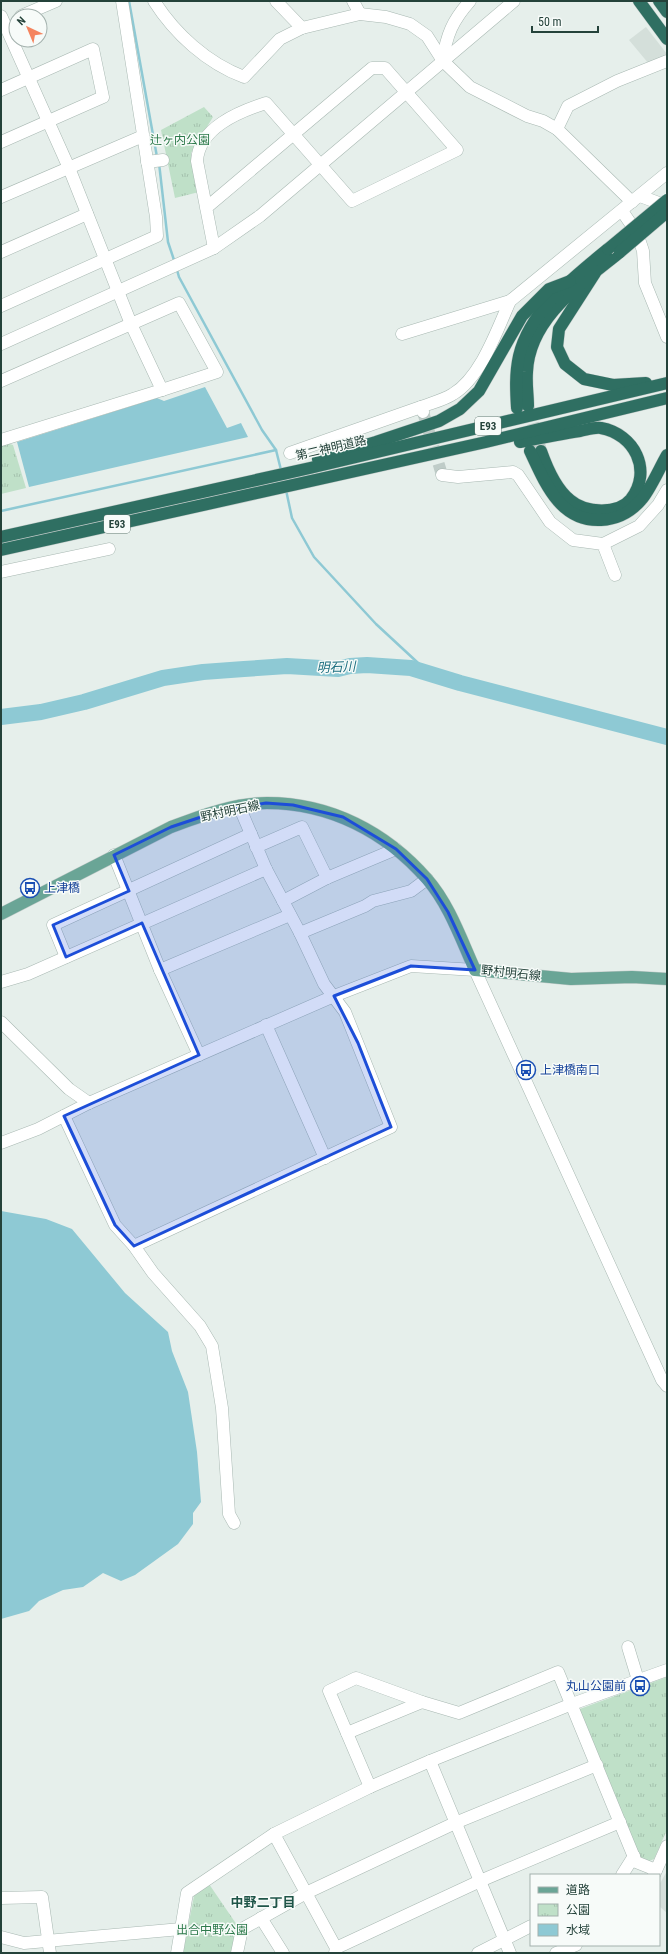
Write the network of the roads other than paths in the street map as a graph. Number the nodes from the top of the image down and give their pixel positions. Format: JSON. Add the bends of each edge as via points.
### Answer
{"nodes":[{"id":1,"x":56,"y":1,"type":"edge"},
{"id":2,"x":122,"y":1,"type":"edge"},
{"id":3,"x":154,"y":1,"type":"edge"},
{"id":4,"x":276,"y":1,"type":"edge"},
{"id":5,"x":353,"y":1,"type":"edge"},
{"id":6,"x":470,"y":1,"type":"edge"},
{"id":7,"x":514,"y":1,"type":"edge"},
{"id":8,"x":639,"y":1,"type":"edge"},
{"id":9,"x":659,"y":1,"type":"edge"},
{"id":10,"x":40,"y":8,"type":"edge"},
{"id":11,"x":667,"y":12,"type":"edge"},
{"id":12,"x":360,"y":14,"type":"junction"},
{"id":13,"x":2,"y":21,"type":"edge"},
{"id":14,"x":302,"y":28,"type":"junction"},
{"id":15,"x":667,"y":39,"type":"edge"},
{"id":16,"x":667,"y":60,"type":"edge"},
{"id":17,"x":443,"y":61,"type":"junction"},
{"id":18,"x":29,"y":77,"type":"junction"},
{"id":19,"x":1,"y":90,"type":"edge"},
{"id":20,"x":406,"y":92,"type":"junction"},
{"id":21,"x":48,"y":121,"type":"junction"},
{"id":22,"x":557,"y":129,"type":"junction"},
{"id":23,"x":143,"y":136,"type":"junction"},
{"id":24,"x":294,"y":136,"type":"junction"},
{"id":25,"x":1,"y":142,"type":"edge"},
{"id":26,"x":163,"y":160,"type":"dead end"},
{"id":27,"x":147,"y":162,"type":"junction"},
{"id":28,"x":320,"y":165,"type":"junction"},
{"id":29,"x":69,"y":168,"type":"junction"},
{"id":30,"x":667,"y":173,"type":"edge"},
{"id":31,"x":667,"y":196,"type":"edge"},
{"id":32,"x":1,"y":197,"type":"edge"},
{"id":33,"x":636,"y":199,"type":"junction"},
{"id":34,"x":667,"y":200,"type":"edge"},
{"id":35,"x":667,"y":206,"type":"edge"},
{"id":36,"x":206,"y":208,"type":"junction"},
{"id":37,"x":622,"y":211,"type":"junction"},
{"id":38,"x":652,"y":212,"type":"junction"},
{"id":39,"x":667,"y":212,"type":"edge"},
{"id":40,"x":87,"y":214,"type":"junction"},
{"id":41,"x":214,"y":248,"type":"junction"},
{"id":42,"x":1,"y":252,"type":"edge"},
{"id":43,"x":106,"y":260,"type":"junction"},
{"id":44,"x":595,"y":273,"type":"junction"},
{"id":45,"x":570,"y":280,"type":"junction"},
{"id":46,"x":118,"y":292,"type":"junction"},
{"id":47,"x":510,"y":301,"type":"junction"},
{"id":48,"x":1,"y":306,"type":"edge"},
{"id":49,"x":131,"y":324,"type":"junction"},
{"id":50,"x":402,"y":334,"type":"dead end"},
{"id":51,"x":667,"y":337,"type":"edge"},
{"id":52,"x":1,"y":344,"type":"edge"},
{"id":53,"x":1,"y":381,"type":"edge"},
{"id":54,"x":662,"y":384,"type":"edge"},
{"id":55,"x":162,"y":390,"type":"junction"},
{"id":56,"x":667,"y":398,"type":"edge"},
{"id":57,"x":1,"y":440,"type":"edge"},
{"id":58,"x":486,"y":442,"type":"junction"},
{"id":59,"x":290,"y":452,"type":"dead end"},
{"id":60,"x":667,"y":455,"type":"edge"},
{"id":61,"x":308,"y":465,"type":"junction"},
{"id":62,"x":442,"y":475,"type":"dead end"},
{"id":63,"x":667,"y":490,"type":"edge"},
{"id":64,"x":1,"y":537,"type":"edge"},
{"id":65,"x":603,"y":544,"type":"junction"},
{"id":66,"x":109,"y":549,"type":"dead end"},
{"id":67,"x":1,"y":550,"type":"edge"},
{"id":68,"x":1,"y":572,"type":"edge"},
{"id":69,"x":615,"y":576,"type":"dead end"},
{"id":70,"x":239,"y":806,"type":"junction"},
{"id":71,"x":251,"y":834,"type":"junction"},
{"id":72,"x":256,"y":847,"type":"junction"},
{"id":73,"x":396,"y":849,"type":"junction"},
{"id":74,"x":114,"y":856,"type":"junction"},
{"id":75,"x":266,"y":868,"type":"junction"},
{"id":76,"x":327,"y":878,"type":"junction"},
{"id":77,"x":427,"y":879,"type":"junction"},
{"id":78,"x":129,"y":890,"type":"junction"},
{"id":79,"x":283,"y":901,"type":"junction"},
{"id":80,"x":1,"y":914,"type":"edge"},
{"id":81,"x":290,"y":915,"type":"junction"},
{"id":82,"x":142,"y":923,"type":"junction"},
{"id":83,"x":300,"y":933,"type":"junction"},
{"id":84,"x":66,"y":957,"type":"junction"},
{"id":85,"x":160,"y":970,"type":"junction"},
{"id":86,"x":475,"y":970,"type":"junction"},
{"id":87,"x":667,"y":979,"type":"edge"},
{"id":88,"x":1,"y":982,"type":"edge"},
{"id":89,"x":334,"y":996,"type":"junction"},
{"id":90,"x":1,"y":1022,"type":"edge"},
{"id":91,"x":266,"y":1026,"type":"junction"},
{"id":92,"x":199,"y":1055,"type":"junction"},
{"id":93,"x":90,"y":1103,"type":"junction"},
{"id":94,"x":64,"y":1116,"type":"junction"},
{"id":95,"x":1,"y":1143,"type":"edge"},
{"id":96,"x":325,"y":1158,"type":"junction"},
{"id":97,"x":134,"y":1246,"type":"junction"},
{"id":98,"x":667,"y":1386,"type":"edge"},
{"id":99,"x":234,"y":1523,"type":"dead end"},
{"id":100,"x":628,"y":1647,"type":"dead end"},
{"id":101,"x":667,"y":1670,"type":"edge"},
{"id":102,"x":638,"y":1680,"type":"junction"},
{"id":103,"x":422,"y":1702,"type":"junction"},
{"id":104,"x":572,"y":1704,"type":"junction"},
{"id":105,"x":347,"y":1733,"type":"junction"},
{"id":106,"x":430,"y":1761,"type":"junction"},
{"id":107,"x":597,"y":1765,"type":"junction"},
{"id":108,"x":370,"y":1787,"type":"junction"},
{"id":109,"x":620,"y":1822,"type":"junction"},
{"id":110,"x":456,"y":1823,"type":"junction"},
{"id":111,"x":274,"y":1834,"type":"junction"},
{"id":112,"x":667,"y":1846,"type":"edge"},
{"id":113,"x":634,"y":1856,"type":"junction"},
{"id":114,"x":655,"y":1873,"type":"edge"},
{"id":115,"x":623,"y":1874,"type":"edge"},
{"id":116,"x":480,"y":1881,"type":"junction"},
{"id":117,"x":306,"y":1893,"type":"junction"},
{"id":118,"x":1,"y":1898,"type":"edge"},
{"id":119,"x":261,"y":1918,"type":"junction"},
{"id":120,"x":530,"y":1926,"type":"edge"},
{"id":121,"x":181,"y":1928,"type":"junction"},
{"id":122,"x":1,"y":1937,"type":"edge"},
{"id":123,"x":504,"y":1938,"type":"junction"},
{"id":124,"x":574,"y":1946,"type":"edge"},
{"id":125,"x":50,"y":1947,"type":"edge"},
{"id":126,"x":336,"y":1950,"type":"edge"},
{"id":127,"x":177,"y":1953,"type":"edge"},
{"id":128,"x":237,"y":1953,"type":"edge"},
{"id":129,"x":283,"y":1953,"type":"edge"},
{"id":130,"x":478,"y":1953,"type":"edge"},
{"id":131,"x":510,"y":1953,"type":"edge"},
{"id":132,"x":556,"y":1953,"type":"edge"}],
"edges":[{"from":1,"to":10,"type":"street"},
{"from":2,"to":23,"type":"street"},
{"from":3,"to":14,"type":"street","via":[[182,37],[224,70],[244,77],[280,39]]},
{"from":4,"to":14,"type":"street"},
{"from":5,"to":12,"type":"street"},
{"from":6,"to":17,"type":"street","via":[[456,16],[445,45]]},
{"from":7,"to":17,"type":"street"},
{"from":8,"to":15,"type":"highway"},
{"from":9,"to":11,"type":"highway"},
{"from":12,"to":14,"type":"street"},
{"from":12,"to":17,"type":"street","via":[[386,17],[410,24],[427,36]]},
{"from":13,"to":18,"type":"street"},
{"from":16,"to":22,"type":"street","via":[[617,81],[568,106]]},
{"from":17,"to":20,"type":"street"},
{"from":17,"to":22,"type":"street","via":[[470,87]]},
{"from":18,"to":19,"type":"street"},
{"from":18,"to":21,"type":"street"},
{"from":18,"to":21,"type":"street","via":[[93,49],[103,97]]},
{"from":20,"to":24,"type":"street","via":[[385,68],[372,68]]},
{"from":20,"to":28,"type":"street"},
{"from":20,"to":28,"type":"street","via":[[457,150],[352,201]]},
{"from":21,"to":25,"type":"street"},
{"from":21,"to":29,"type":"street"},
{"from":22,"to":33,"type":"street"},
{"from":23,"to":27,"type":"street"},
{"from":23,"to":29,"type":"street"},
{"from":24,"to":28,"type":"street"},
{"from":24,"to":36,"type":"street"},
{"from":24,"to":36,"type":"street","via":[[266,103],[245,110],[212,130],[197,150]]},
{"from":26,"to":27,"type":"street"},
{"from":27,"to":43,"type":"street","via":[[157,236]]},
{"from":28,"to":41,"type":"street","via":[[260,216]]},
{"from":29,"to":32,"type":"street"},
{"from":29,"to":40,"type":"street"},
{"from":30,"to":33,"type":"street"},
{"from":31,"to":38,"type":"highway","bridge":true},
{"from":33,"to":35,"type":"street"},
{"from":33,"to":37,"type":"street"},
{"from":34,"to":38,"type":"highway","bridge":true},
{"from":36,"to":41,"type":"street"},
{"from":37,"to":47,"type":"street"},
{"from":37,"to":51,"type":"street","via":[[637,233],[643,251],[645,283]]},
{"from":38,"to":45,"type":"highway","bridge":true},
{"from":39,"to":44,"type":"highway","bridge":true},
{"from":40,"to":42,"type":"street"},
{"from":40,"to":43,"type":"street"},
{"from":41,"to":46,"type":"street"},
{"from":43,"to":46,"type":"street"},
{"from":43,"to":48,"type":"street"},
{"from":44,"to":45,"type":"highway","via":[[575,288],[541,328],[532,348],[523,407],[516,381],[519,355],[532,326]]},
{"from":44,"to":54,"type":"highway","via":[[559,329],[557,347],[565,364],[584,379],[613,385]]},
{"from":45,"to":61,"type":"highway","via":[[549,289],[522,316],[479,391],[460,409],[432,423]]},
{"from":46,"to":49,"type":"street"},
{"from":46,"to":52,"type":"street"},
{"from":47,"to":50,"type":"street"},
{"from":47,"to":59,"type":"street","via":[[483,360],[453,394],[422,409]]},
{"from":49,"to":53,"type":"street"},
{"from":49,"to":55,"type":"street"},
{"from":49,"to":55,"type":"street","via":[[179,304],[217,372]]},
{"from":54,"to":61,"type":"highway","name":"第二神明道路","number":"E93"},
{"from":55,"to":57,"type":"street"},
{"from":56,"to":58,"type":"highway","number":"E93"},
{"from":58,"to":60,"type":"highway","via":[[515,443],[599,428],[612,432],[633,446],[640,459],[641,479],[631,499],[619,508],[608,511],[589,509],[570,500],[535,451],[544,481],[553,497],[567,510],[593,520],[620,517],[632,510],[643,499]]},
{"from":58,"to":67,"type":"highway","number":"E93"},
{"from":61,"to":64,"type":"highway","number":"E93","via":[[250,481]]},
{"from":62,"to":65,"type":"street","via":[[458,477],[513,472],[518,474],[550,522],[573,540]]},
{"from":63,"to":65,"type":"street","via":[[658,505],[639,526]]},
{"from":65,"to":69,"type":"street"},
{"from":66,"to":68,"type":"street"},
{"from":70,"to":71,"type":"street"},
{"from":70,"to":73,"type":"main road","name":"野村明石線","via":[[266,803],[319,810],[362,826]]},
{"from":70,"to":74,"type":"main road","name":"野村明石線","via":[[171,827]]},
{"from":71,"to":72,"type":"street"},
{"from":71,"to":78,"type":"street"},
{"from":72,"to":75,"type":"street"},
{"from":72,"to":76,"type":"street","via":[[302,827]]},
{"from":73,"to":76,"type":"street"},
{"from":73,"to":77,"type":"main road","name":"野村明石線"},
{"from":74,"to":78,"type":"street"},
{"from":74,"to":80,"type":"main road","name":"野村明石線"},
{"from":75,"to":79,"type":"street"},
{"from":75,"to":82,"type":"street"},
{"from":76,"to":79,"type":"street"},
{"from":77,"to":83,"type":"street","via":[[412,891],[373,901]]},
{"from":77,"to":86,"type":"main road","name":"野村明石線","via":[[448,912]]},
{"from":78,"to":82,"type":"street"},
{"from":78,"to":84,"type":"street","via":[[53,926]]},
{"from":79,"to":81,"type":"street"},
{"from":81,"to":83,"type":"street"},
{"from":81,"to":85,"type":"street"},
{"from":82,"to":84,"type":"street"},
{"from":82,"to":85,"type":"street"},
{"from":83,"to":89,"type":"street","via":[[324,984]]},
{"from":84,"to":88,"type":"street","via":[[28,974]]},
{"from":85,"to":92,"type":"street"},
{"from":86,"to":87,"type":"main road","name":"野村明石線","via":[[571,979]]},
{"from":86,"to":89,"type":"street","via":[[411,966]]},
{"from":86,"to":98,"type":"street","via":[[662,1380]]},
{"from":89,"to":91,"type":"street"},
{"from":89,"to":96,"type":"street","via":[[345,1012],[391,1127]]},
{"from":90,"to":93,"type":"street","via":[[69,1088]]},
{"from":91,"to":92,"type":"street"},
{"from":91,"to":96,"type":"street"},
{"from":92,"to":93,"type":"street"},
{"from":93,"to":94,"type":"street"},
{"from":94,"to":95,"type":"street"},
{"from":94,"to":97,"type":"street","via":[[115,1225]]},
{"from":96,"to":97,"type":"street"},
{"from":97,"to":99,"type":"street","via":[[153,1273],[200,1326],[212,1346],[222,1408],[229,1514]]},
{"from":100,"to":102,"type":"street"},
{"from":101,"to":102,"type":"street"},
{"from":102,"to":104,"type":"street"},
{"from":103,"to":104,"type":"street","via":[[459,1713],[558,1672]]},
{"from":103,"to":105,"type":"street"},
{"from":103,"to":105,"type":"street","via":[[356,1678],[329,1691]]},
{"from":104,"to":106,"type":"street"},
{"from":104,"to":107,"type":"street"},
{"from":105,"to":108,"type":"street"},
{"from":106,"to":108,"type":"street"},
{"from":106,"to":110,"type":"street"},
{"from":107,"to":109,"type":"street"},
{"from":107,"to":110,"type":"street"},
{"from":108,"to":111,"type":"street"},
{"from":109,"to":113,"type":"street"},
{"from":109,"to":116,"type":"street"},
{"from":110,"to":116,"type":"street"},
{"from":110,"to":117,"type":"street"},
{"from":111,"to":117,"type":"street"},
{"from":111,"to":121,"type":"street","via":[[187,1893]]},
{"from":112,"to":114,"type":"street"},
{"from":113,"to":114,"type":"street","via":[[636,1862]]},
{"from":113,"to":115,"type":"street"},
{"from":116,"to":123,"type":"street"},
{"from":116,"to":126,"type":"street"},
{"from":117,"to":119,"type":"street"},
{"from":117,"to":126,"type":"street"},
{"from":118,"to":125,"type":"street","via":[[42,1897]]},
{"from":119,"to":128,"type":"street","via":[[242,1929]]},
{"from":119,"to":129,"type":"street"},
{"from":120,"to":123,"type":"street"},
{"from":121,"to":125,"type":"street"},
{"from":121,"to":127,"type":"street"},
{"from":122,"to":125,"type":"street","via":[[24,1944]]},
{"from":123,"to":130,"type":"street"},
{"from":123,"to":131,"type":"street"},
{"from":124,"to":132,"type":"street"}]}
